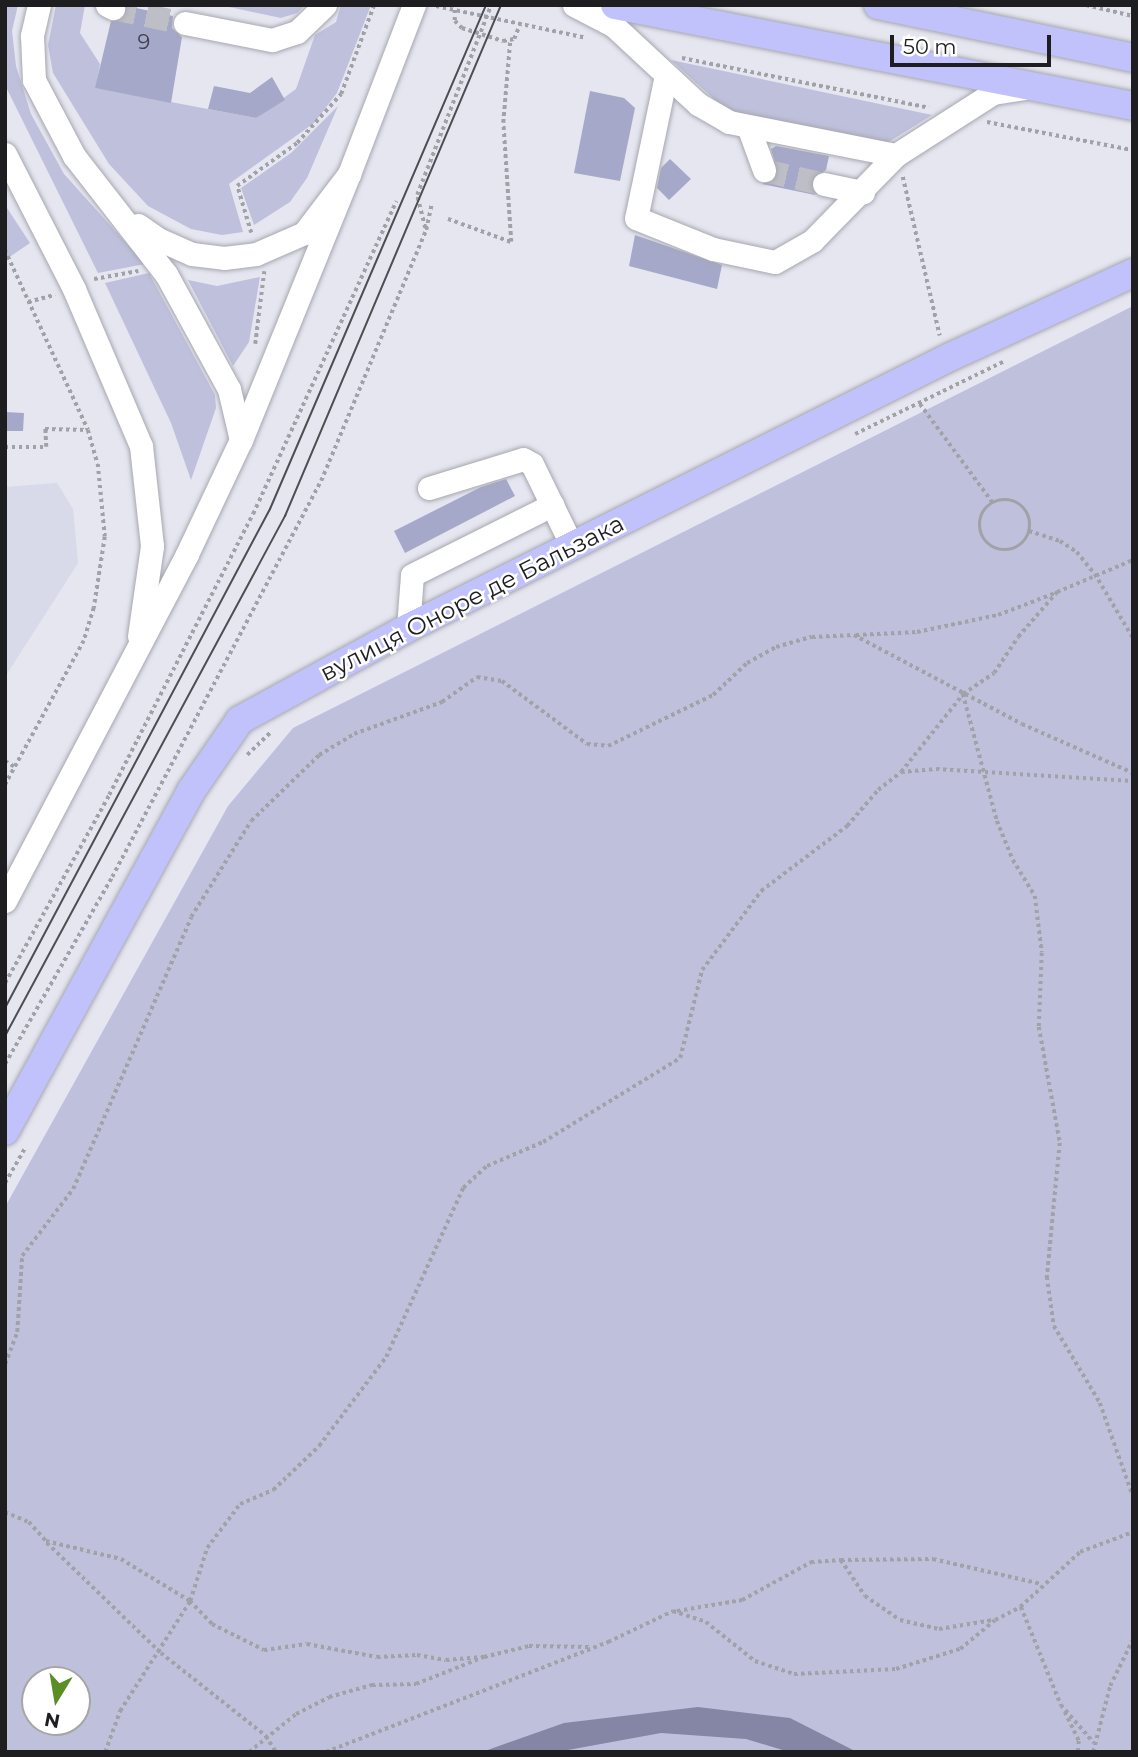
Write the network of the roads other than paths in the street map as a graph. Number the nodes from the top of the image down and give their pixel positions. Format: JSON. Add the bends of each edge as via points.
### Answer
{"nodes":[{"id":1,"x":39,"y":5,"type":"edge"},
{"id":2,"x":325,"y":5,"type":"edge"},
{"id":3,"x":414,"y":5,"type":"edge"},
{"id":4,"x":574,"y":5,"type":"edge"},
{"id":5,"x":615,"y":5,"type":"edge"},
{"id":6,"x":878,"y":5,"type":"edge"},
{"id":7,"x":185,"y":23,"type":"tunnel mouth"},
{"id":8,"x":1133,"y":40,"type":"edge"},
{"id":9,"x":1094,"y":50,"type":"junction"},
{"id":10,"x":1133,"y":58,"type":"edge"},
{"id":11,"x":672,"y":66,"type":"junction"},
{"id":12,"x":1033,"y":86,"type":"junction"},
{"id":13,"x":1133,"y":106,"type":"edge"},
{"id":14,"x":749,"y":129,"type":"junction"},
{"id":15,"x":5,"y":154,"type":"edge"},
{"id":16,"x":896,"y":155,"type":"junction"},
{"id":17,"x":764,"y":170,"type":"dead end"},
{"id":18,"x":349,"y":174,"type":"junction"},
{"id":19,"x":824,"y":184,"type":"tunnel mouth"},
{"id":20,"x":863,"y":192,"type":"junction"},
{"id":21,"x":123,"y":214,"type":"junction"},
{"id":22,"x":1133,"y":273,"type":"edge"},
{"id":23,"x":241,"y":440,"type":"junction"},
{"id":24,"x":429,"y":488,"type":"dead end"},
{"id":25,"x":552,"y":505,"type":"junction"},
{"id":26,"x":572,"y":546,"type":"junction"},
{"id":27,"x":408,"y":628,"type":"junction"},
{"id":28,"x":135,"y":661,"type":"junction"},
{"id":29,"x":5,"y":901,"type":"edge"},
{"id":30,"x":19,"y":1133,"type":"edge"}],
"edges":[{"from":1,"to":21,"type":"street","via":[[32,36],[34,80],[74,156]]},
{"from":2,"to":7,"type":"street","via":[[297,32],[272,40]]},
{"from":3,"to":18,"type":"street"},
{"from":4,"to":11,"type":"street"},
{"from":5,"to":12,"type":"main road"},
{"from":6,"to":9,"type":"main road"},
{"from":8,"to":9,"type":"main road"},
{"from":9,"to":10,"type":"main road"},
{"from":11,"to":14,"type":"street","via":[[698,104]]},
{"from":11,"to":20,"type":"street","via":[[636,218],[713,248],[775,262],[812,241]]},
{"from":12,"to":13,"type":"main road"},
{"from":12,"to":16,"type":"street","via":[[993,93]]},
{"from":14,"to":16,"type":"street"},
{"from":14,"to":17,"type":"street"},
{"from":15,"to":28,"type":"street","via":[[79,300],[141,446],[152,546]]},
{"from":16,"to":20,"type":"street"},
{"from":18,"to":21,"type":"street","via":[[304,233],[256,254],[224,258],[192,254],[158,239]]},
{"from":18,"to":23,"type":"street"},
{"from":19,"to":20,"type":"street"},
{"from":21,"to":23,"type":"street","via":[[166,274],[229,389]]},
{"from":22,"to":26,"type":"main road","name":"вулиця Оноре де Бальзака","via":[[950,357]]},
{"from":23,"to":28,"type":"street"},
{"from":24,"to":25,"type":"street","via":[[523,459],[531,464]]},
{"from":25,"to":26,"type":"street"},
{"from":25,"to":27,"type":"street","via":[[412,575]]},
{"from":26,"to":27,"type":"main road","name":"вулиця Оноре де Бальзака"},
{"from":27,"to":30,"type":"main road","name":"вулиця Оноре де Бальзака","via":[[240,720],[191,791]]},
{"from":28,"to":29,"type":"street"}]}
